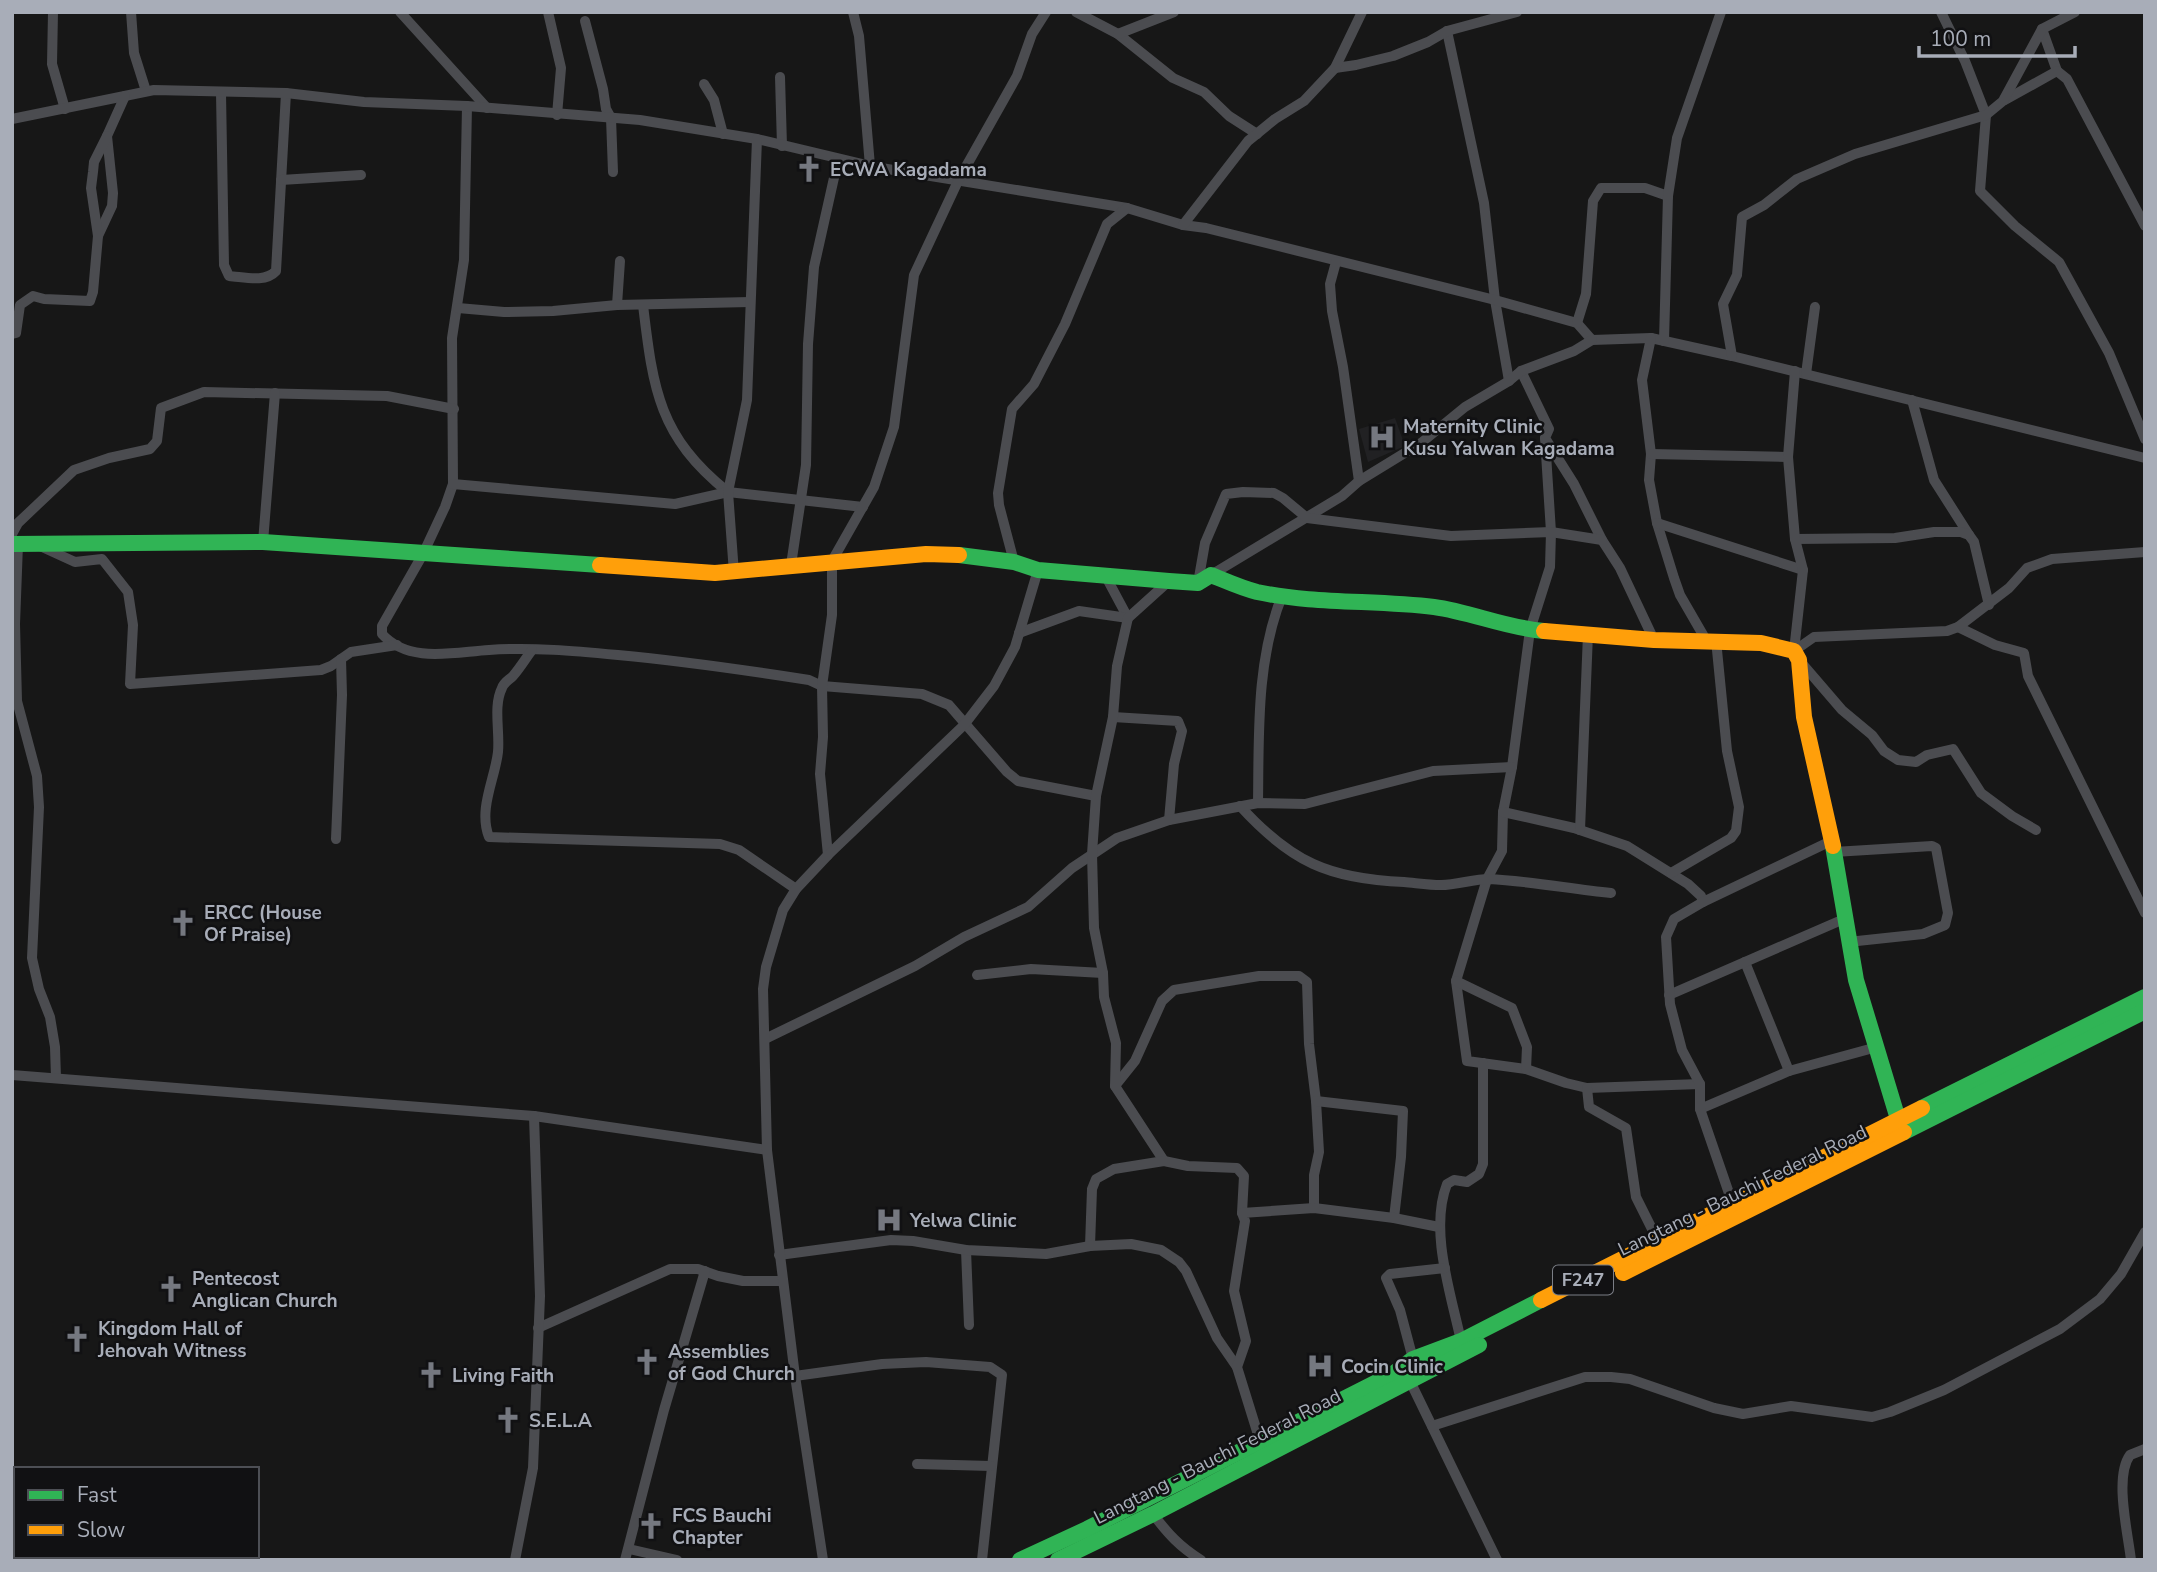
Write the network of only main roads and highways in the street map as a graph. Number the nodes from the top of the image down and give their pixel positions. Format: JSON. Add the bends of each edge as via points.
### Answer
{"nodes":[{"id":1,"x":19,"y":542,"type":"edge"},
{"id":2,"x":2145,"y":997,"type":"edge"},
{"id":3,"x":2145,"y":1011,"type":"edge"},
{"id":4,"x":1899,"y":1119,"type":"junction"},
{"id":5,"x":1020,"y":1560,"type":"edge"},
{"id":6,"x":1058,"y":1560,"type":"edge"}],
"edges":[{"from":1,"to":4,"type":"main road","via":[[263,542],[734,573],[832,561],[955,555],[1014,562],[1038,570],[1169,581],[1204,579],[1282,596],[1432,607],[1530,630],[1761,643],[1796,655],[1856,979]]},
{"from":2,"to":4,"type":"main road","number":"F247"},
{"from":3,"to":6,"type":"main road","name":"Langtang - Bauchi Federal Road","number":"F247"},
{"from":4,"to":5,"type":"main road","number":"F247"}]}
